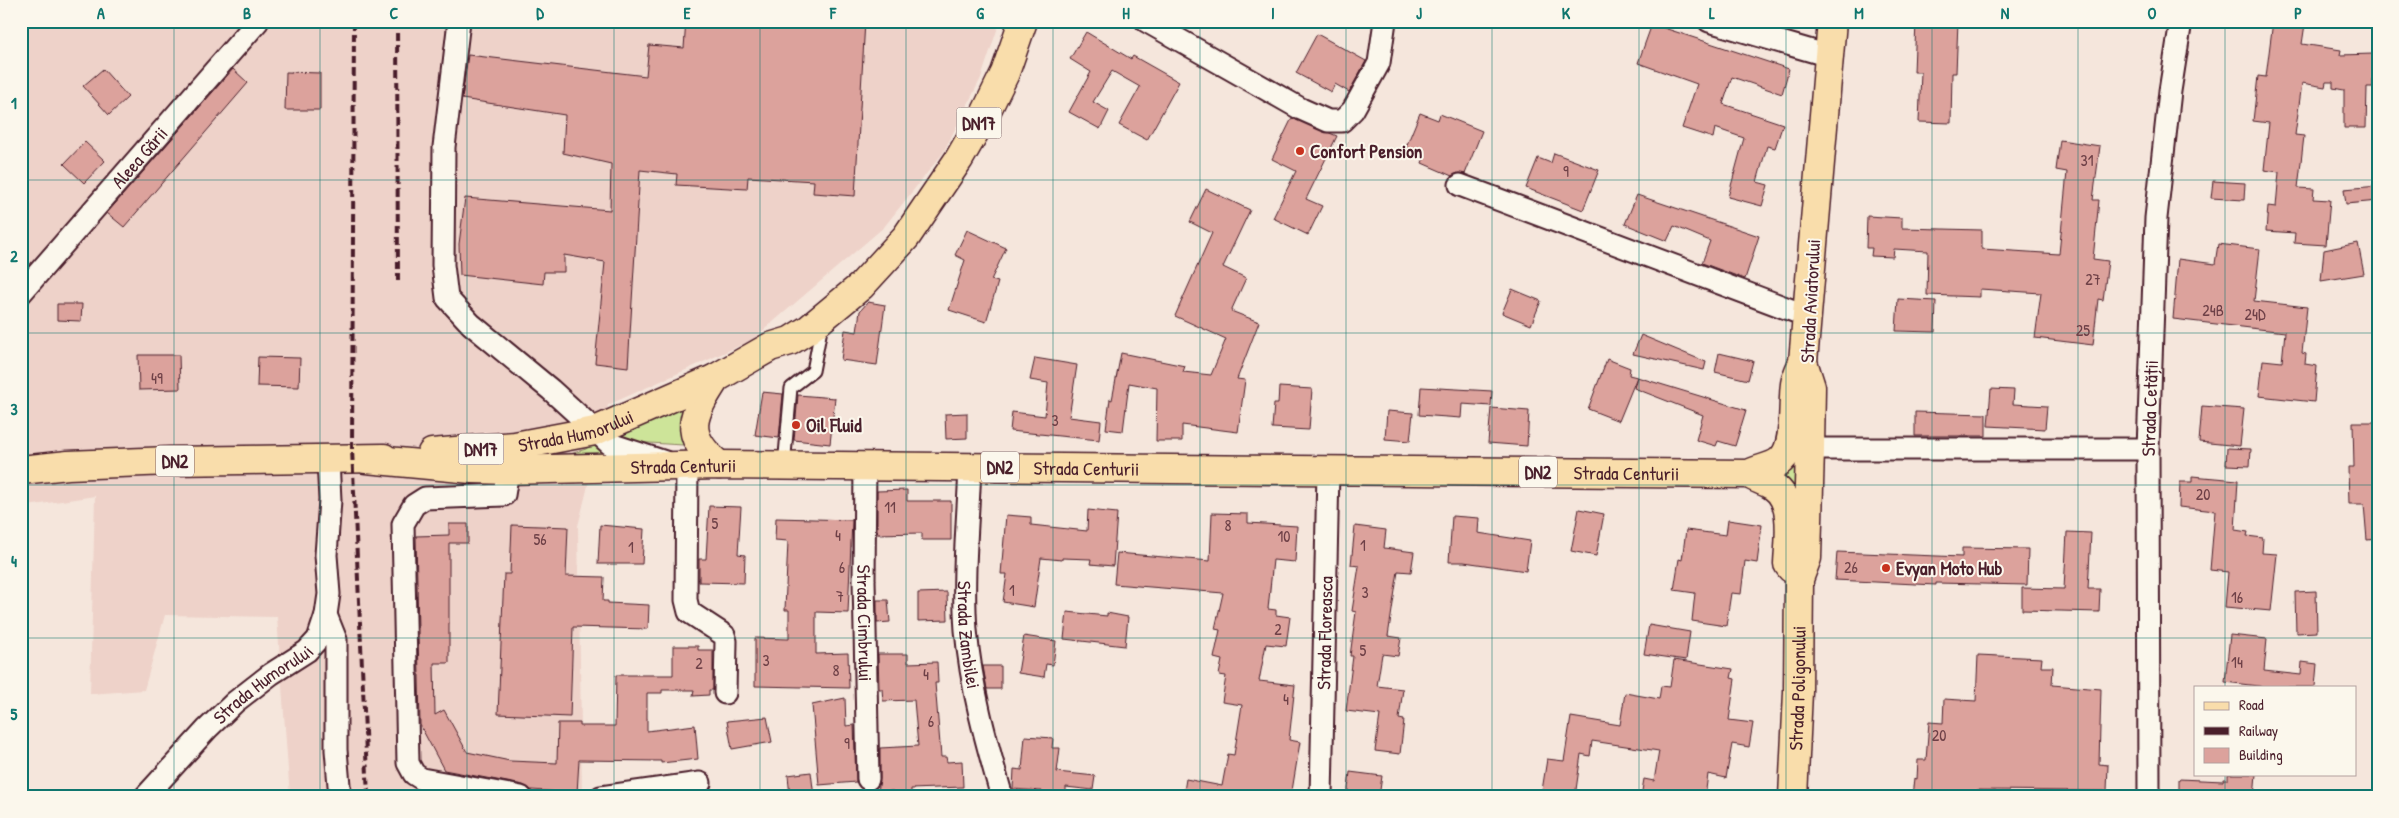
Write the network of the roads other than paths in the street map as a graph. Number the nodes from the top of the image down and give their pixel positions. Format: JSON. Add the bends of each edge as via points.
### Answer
{"nodes":[{"id":1,"x":258,"y":21,"type":"edge"},
{"id":2,"x":459,"y":21,"type":"edge"},
{"id":3,"x":1022,"y":21,"type":"edge"},
{"id":4,"x":1146,"y":21,"type":"edge"},
{"id":5,"x":1385,"y":21,"type":"edge"},
{"id":6,"x":1709,"y":21,"type":"edge"},
{"id":7,"x":1832,"y":21,"type":"edge"},
{"id":8,"x":2182,"y":21,"type":"edge"},
{"id":9,"x":1828,"y":56,"type":"junction"},
{"id":10,"x":1460,"y":185,"type":"dead end"},
{"id":11,"x":919,"y":216,"type":"junction"},
{"id":12,"x":21,"y":293,"type":"edge"},
{"id":13,"x":1807,"y":316,"type":"junction"},
{"id":14,"x":823,"y":318,"type":"junction"},
{"id":15,"x":770,"y":348,"type":"junction"},
{"id":16,"x":1803,"y":362,"type":"junction"},
{"id":17,"x":716,"y":378,"type":"junction"},
{"id":18,"x":595,"y":431,"type":"junction"},
{"id":19,"x":1810,"y":449,"type":"junction"},
{"id":20,"x":2148,"y":449,"type":"junction"},
{"id":21,"x":366,"y":459,"type":"junction"},
{"id":22,"x":328,"y":460,"type":"junction"},
{"id":23,"x":719,"y":465,"type":"junction"},
{"id":24,"x":865,"y":465,"type":"junction"},
{"id":25,"x":680,"y":466,"type":"junction"},
{"id":26,"x":784,"y":466,"type":"junction"},
{"id":27,"x":970,"y":467,"type":"junction"},
{"id":28,"x":472,"y":469,"type":"junction"},
{"id":29,"x":21,"y":470,"type":"edge"},
{"id":30,"x":508,"y":470,"type":"junction"},
{"id":31,"x":1328,"y":471,"type":"junction"},
{"id":32,"x":1749,"y":474,"type":"junction"},
{"id":33,"x":1799,"y":579,"type":"junction"},
{"id":34,"x":326,"y":615,"type":"junction"},
{"id":35,"x":725,"y":693,"type":"dead end"},
{"id":36,"x":868,"y":779,"type":"dead end"},
{"id":37,"x":700,"y":783,"type":"dead end"},
{"id":38,"x":145,"y":797,"type":"edge"},
{"id":39,"x":340,"y":797,"type":"edge"},
{"id":40,"x":521,"y":797,"type":"edge"},
{"id":41,"x":602,"y":797,"type":"edge"},
{"id":42,"x":1002,"y":797,"type":"edge"},
{"id":43,"x":1321,"y":797,"type":"edge"},
{"id":44,"x":1793,"y":797,"type":"edge"},
{"id":45,"x":2149,"y":797,"type":"edge"}],
"edges":[{"from":1,"to":12,"type":"street","name":"Aleea Gării"},
{"from":2,"to":18,"type":"street","via":[[444,147],[442,265],[447,298],[471,324]]},
{"from":3,"to":11,"type":"main road","name":"Strada Humorului","number":"DN17","via":[[1005,73],[985,114],[959,159]]},
{"from":4,"to":5,"type":"street","via":[[1328,121],[1342,120],[1353,110],[1379,63]]},
{"from":6,"to":9,"type":"street"},
{"from":7,"to":9,"type":"main road","name":"Strada Aviatorului"},
{"from":8,"to":20,"type":"street","name":"Strada Cetății","via":[[2170,90],[2156,218]]},
{"from":9,"to":13,"type":"main road","name":"Strada Aviatorului"},
{"from":10,"to":13,"type":"street"},
{"from":11,"to":14,"type":"main road","name":"Strada Humorului","number":"DN17","via":[[906,238],[869,278]]},
{"from":11,"to":15,"type":"main road","name":"Strada Humorului","number":"DN17","via":[[899,230]]},
{"from":13,"to":16,"type":"main road","name":"Strada Aviatorului"},
{"from":14,"to":15,"type":"main road","name":"Strada Humorului","number":"DN17","via":[[790,341]]},
{"from":14,"to":26,"type":"lane","via":[[813,371],[791,388]]},
{"from":15,"to":17,"type":"main road","name":"Strada Humorului","number":"DN17"},
{"from":16,"to":19,"type":"main road","name":"Strada Aviatorului","via":[[1811,387]]},
{"from":16,"to":32,"type":"main road","name":"Strada Centurii","number":"DN2","via":[[1795,382],[1789,449],[1782,460]]},
{"from":17,"to":18,"type":"main road","name":"Strada Humorului","number":"DN17"},
{"from":17,"to":23,"type":"main road","number":"DN17","via":[[701,402],[695,438]]},
{"from":18,"to":21,"type":"main road","name":"Strada Humorului","number":"DN17","via":[[515,446]]},
{"from":18,"to":25,"type":"street","via":[[622,450]]},
{"from":18,"to":28,"type":"main road","via":[[572,446],[554,452],[501,457]]},
{"from":19,"to":20,"type":"street"},
{"from":19,"to":33,"type":"main road","name":"Strada Aviatorului","via":[[1807,558]]},
{"from":20,"to":45,"type":"street","name":"Strada Cetății"},
{"from":21,"to":22,"type":"main road","number":"DN2"},
{"from":21,"to":28,"type":"main road","name":"Strada Centurii","number":"DN2"},
{"from":22,"to":29,"type":"main road","number":"DN2","via":[[170,461]]},
{"from":22,"to":34,"type":"street","name":"Strada Humorului","via":[[330,500]]},
{"from":23,"to":25,"type":"main road","name":"Strada Centurii","number":"DN2"},
{"from":23,"to":26,"type":"main road","name":"Strada Centurii","number":"DN2"},
{"from":24,"to":26,"type":"main road","name":"Strada Centurii","number":"DN2"},
{"from":24,"to":27,"type":"main road","name":"Strada Centurii","number":"DN2"},
{"from":24,"to":36,"type":"street","name":"Strada Cimbrului"},
{"from":25,"to":30,"type":"main road","name":"Strada Centurii","number":"DN2"},
{"from":25,"to":35,"type":"street","via":[[686,600],[689,612],[724,635]]},
{"from":27,"to":31,"type":"main road","name":"Strada Centurii","number":"DN2"},
{"from":27,"to":42,"type":"street","name":"Strada Zambilei","via":[[966,629],[979,717]]},
{"from":28,"to":30,"type":"main road","name":"Strada Centurii","number":"DN2"},
{"from":30,"to":40,"type":"street","via":[[504,495],[425,498],[414,505],[403,524],[408,763],[414,774],[422,779]]},
{"from":31,"to":32,"type":"main road","name":"Strada Centurii","number":"DN2"},
{"from":31,"to":43,"type":"street","name":"Strada Floreasca"},
{"from":32,"to":33,"type":"main road","name":"Strada Centurii","number":"DN2","via":[[1782,494],[1788,510],[1788,564]]},
{"from":33,"to":44,"type":"main road","name":"Strada Poligonului","number":"DN2"},
{"from":34,"to":38,"type":"street","name":"Strada Humorului","via":[[318,639],[307,651],[235,702]]},
{"from":34,"to":39,"type":"street","via":[[336,640],[336,750]]},
{"from":37,"to":41,"type":"street"}]}
